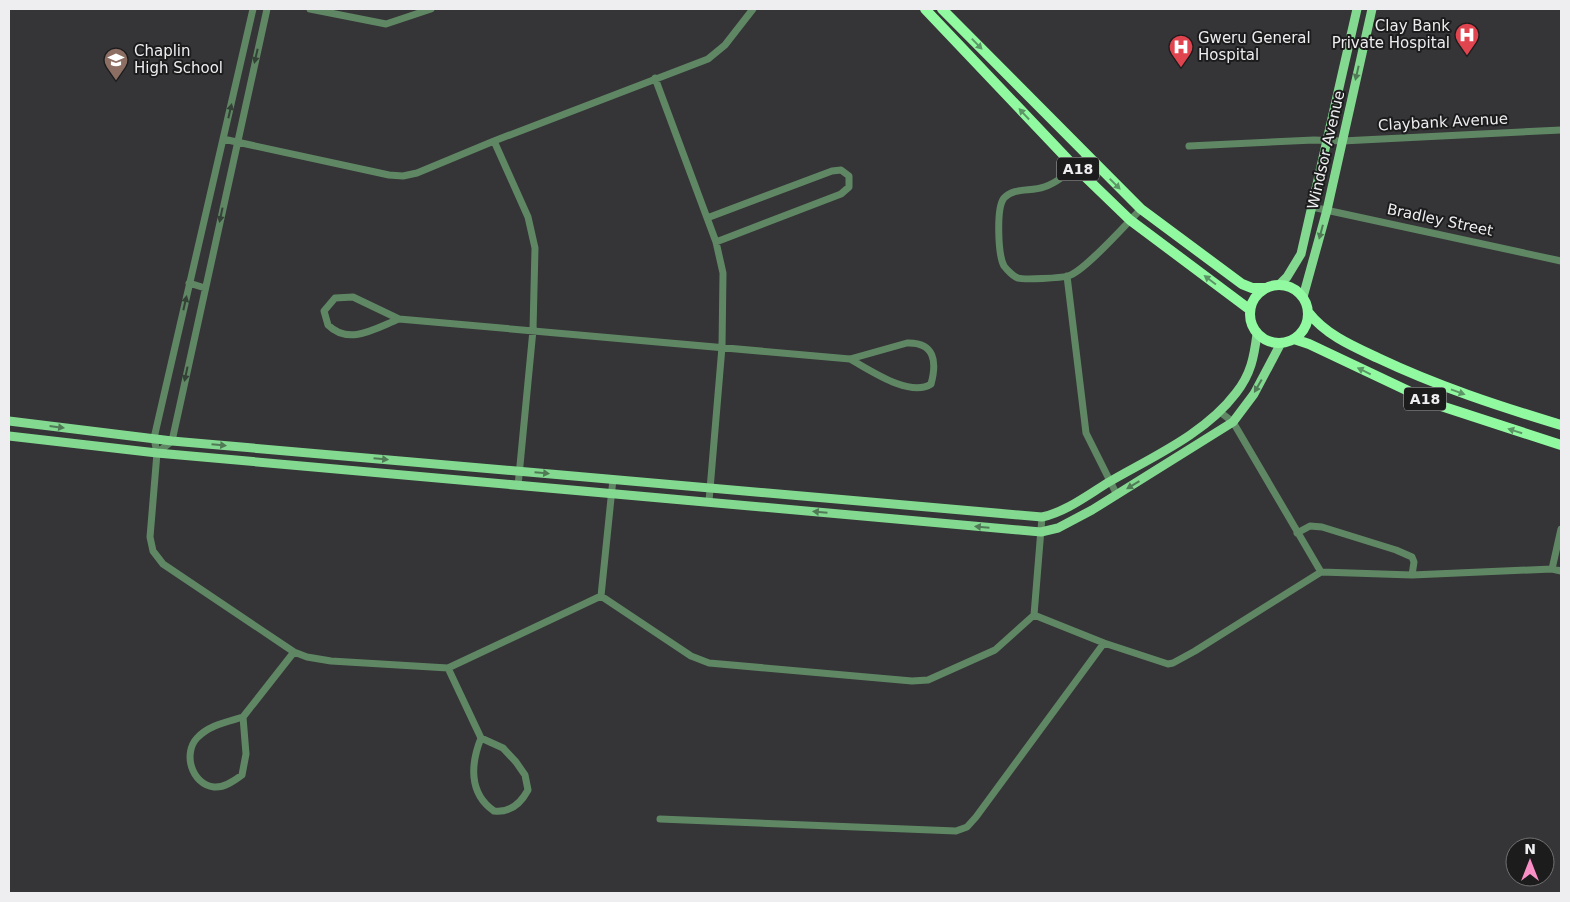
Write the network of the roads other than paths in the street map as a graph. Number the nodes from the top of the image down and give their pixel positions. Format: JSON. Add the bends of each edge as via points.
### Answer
{"nodes":[{"id":1,"x":253,"y":9,"type":"edge"},
{"id":2,"x":267,"y":9,"type":"edge"},
{"id":3,"x":310,"y":9,"type":"edge"},
{"id":4,"x":431,"y":9,"type":"edge"},
{"id":5,"x":754,"y":9,"type":"edge"},
{"id":6,"x":925,"y":9,"type":"edge"},
{"id":7,"x":943,"y":9,"type":"edge"},
{"id":8,"x":1357,"y":9,"type":"edge"},
{"id":9,"x":1372,"y":9,"type":"edge"},
{"id":10,"x":934,"y":18,"type":"junction"},
{"id":11,"x":1003,"y":70,"type":"junction"},
{"id":12,"x":655,"y":78,"type":"junction"},
{"id":13,"x":994,"y":81,"type":"junction"},
{"id":14,"x":1054,"y":123,"type":"junction"},
{"id":15,"x":1561,"y":130,"type":"edge"},
{"id":16,"x":1044,"y":134,"type":"junction"},
{"id":17,"x":223,"y":139,"type":"junction"},
{"id":18,"x":1327,"y":140,"type":"junction"},
{"id":19,"x":494,"y":141,"type":"junction"},
{"id":20,"x":1342,"y":141,"type":"junction"},
{"id":21,"x":236,"y":142,"type":"junction"},
{"id":22,"x":1189,"y":146,"type":"dead end"},
{"id":23,"x":1086,"y":156,"type":"junction"},
{"id":24,"x":1074,"y":166,"type":"junction"},
{"id":25,"x":1312,"y":207,"type":"junction"},
{"id":26,"x":1141,"y":209,"type":"junction"},
{"id":27,"x":1327,"y":210,"type":"junction"},
{"id":28,"x":707,"y":218,"type":"junction"},
{"id":29,"x":1130,"y":220,"type":"junction"},
{"id":30,"x":716,"y":242,"type":"junction"},
{"id":31,"x":1561,"y":261,"type":"edge"},
{"id":32,"x":1067,"y":276,"type":"junction"},
{"id":33,"x":189,"y":283,"type":"junction"},
{"id":34,"x":1280,"y":284,"type":"junction"},
{"id":35,"x":205,"y":288,"type":"junction"},
{"id":36,"x":1264,"y":288,"type":"junction"},
{"id":37,"x":1303,"y":297,"type":"junction"},
{"id":38,"x":1249,"y":309,"type":"junction"},
{"id":39,"x":1308,"y":312,"type":"junction"},
{"id":40,"x":399,"y":319,"type":"junction"},
{"id":41,"x":533,"y":330,"type":"junction"},
{"id":42,"x":1257,"y":334,"type":"junction"},
{"id":43,"x":1294,"y":339,"type":"junction"},
{"id":44,"x":1281,"y":343,"type":"junction"},
{"id":45,"x":722,"y":347,"type":"junction"},
{"id":46,"x":850,"y":359,"type":"junction"},
{"id":47,"x":1220,"y":412,"type":"junction"},
{"id":48,"x":9,"y":421,"type":"edge"},
{"id":49,"x":1233,"y":422,"type":"junction"},
{"id":50,"x":1561,"y":424,"type":"edge"},
{"id":51,"x":9,"y":436,"type":"edge"},
{"id":52,"x":154,"y":438,"type":"junction"},
{"id":53,"x":172,"y":441,"type":"junction"},
{"id":54,"x":1561,"y":445,"type":"edge"},
{"id":55,"x":157,"y":453,"type":"junction"},
{"id":56,"x":519,"y":472,"type":"junction"},
{"id":57,"x":613,"y":479,"type":"junction"},
{"id":58,"x":1110,"y":482,"type":"junction"},
{"id":59,"x":518,"y":486,"type":"junction"},
{"id":60,"x":710,"y":488,"type":"junction"},
{"id":61,"x":611,"y":493,"type":"junction"},
{"id":62,"x":1117,"y":495,"type":"junction"},
{"id":63,"x":709,"y":501,"type":"junction"},
{"id":64,"x":1042,"y":517,"type":"junction"},
{"id":65,"x":1561,"y":529,"type":"edge"},
{"id":66,"x":1041,"y":532,"type":"junction"},
{"id":67,"x":1297,"y":533,"type":"junction"},
{"id":68,"x":1552,"y":569,"type":"junction"},
{"id":69,"x":1561,"y":571,"type":"edge"},
{"id":70,"x":1321,"y":572,"type":"junction"},
{"id":71,"x":1412,"y":575,"type":"junction"},
{"id":72,"x":601,"y":596,"type":"junction"},
{"id":73,"x":1034,"y":615,"type":"junction"},
{"id":74,"x":1104,"y":643,"type":"junction"},
{"id":75,"x":294,"y":652,"type":"junction"},
{"id":76,"x":448,"y":668,"type":"junction"},
{"id":77,"x":243,"y":716,"type":"junction"},
{"id":78,"x":480,"y":738,"type":"junction"},
{"id":79,"x":660,"y":819,"type":"dead end"}],
"edges":[{"from":17,"to":1,"type":"street","one_way":true},
{"from":2,"to":21,"type":"street","one_way":true},
{"from":3,"to":4,"type":"street","via":[[386,24]]},
{"from":5,"to":12,"type":"street","via":[[718,53]]},
{"from":6,"to":10,"type":"highway","number":"A18"},
{"from":7,"to":10,"type":"highway"},
{"from":7,"to":11,"type":"highway","number":"A18","one_way":true},
{"from":8,"to":18,"type":"main road","name":"Windsor Avenue"},
{"from":9,"to":20,"type":"main road","name":"Windsor Avenue","one_way":true},
{"from":10,"to":13,"type":"highway","number":"A18"},
{"from":11,"to":13,"type":"highway"},
{"from":11,"to":14,"type":"highway","number":"A18"},
{"from":12,"to":19,"type":"street"},
{"from":12,"to":28,"type":"street"},
{"from":16,"to":13,"type":"highway","number":"A18","one_way":true},
{"from":14,"to":16,"type":"highway"},
{"from":14,"to":23,"type":"highway","number":"A18"},
{"from":15,"to":20,"type":"street","name":"Claybank Avenue"},
{"from":16,"to":24,"type":"highway","number":"A18"},
{"from":17,"to":21,"type":"street"},
{"from":17,"to":33,"type":"street"},
{"from":18,"to":20,"type":"street","name":"Claybank Avenue"},
{"from":18,"to":22,"type":"street","name":"Claybank Avenue"},
{"from":18,"to":25,"type":"main road","name":"Windsor Avenue"},
{"from":19,"to":21,"type":"street","via":[[403,176]]},
{"from":19,"to":41,"type":"street","via":[[533,232],[536,272]]},
{"from":20,"to":27,"type":"main road","name":"Windsor Avenue"},
{"from":21,"to":35,"type":"street","one_way":true},
{"from":23,"to":24,"type":"street"},
{"from":23,"to":26,"type":"highway","number":"A18","one_way":true},
{"from":24,"to":29,"type":"highway","number":"A18"},
{"from":24,"to":32,"type":"street","via":[[1044,187],[1011,193],[1000,205],[999,214],[1002,257],[1011,273],[1026,280]]},
{"from":25,"to":27,"type":"street","name":"Bradley Street"},
{"from":25,"to":34,"type":"main road","name":"Windsor Avenue","via":[[1300,254]]},
{"from":26,"to":29,"type":"street"},
{"from":26,"to":36,"type":"highway","number":"A18","via":[[1242,284]]},
{"from":27,"to":31,"type":"street","name":"Bradley Street"},
{"from":27,"to":37,"type":"main road","name":"Windsor Avenue","one_way":true},
{"from":28,"to":30,"type":"street"},
{"from":28,"to":30,"type":"street","via":[[832,170],[842,170],[849,176],[849,187],[841,194]]},
{"from":29,"to":32,"type":"street","via":[[1084,265]]},
{"from":38,"to":29,"type":"highway","number":"A18","one_way":true},
{"from":30,"to":45,"type":"street","via":[[722,273]]},
{"from":32,"to":58,"type":"street","via":[[1083,420],[1088,439]]},
{"from":33,"to":35,"type":"street"},
{"from":52,"to":33,"type":"street","one_way":true},
{"from":34,"to":36,"type":"highway","number":"A18"},
{"from":34,"to":37,"type":"highway","via":[[1296,289]]},
{"from":35,"to":53,"type":"street","one_way":true},
{"from":36,"to":38,"type":"highway","via":[[1254,297]]},
{"from":37,"to":39,"type":"highway","number":"A18"},
{"from":38,"to":42,"type":"highway","via":[[1250,322]]},
{"from":39,"to":43,"type":"highway","via":[[1304,328]]},
{"from":39,"to":50,"type":"highway","number":"A18","one_way":true,"via":[[1317,324],[1346,344],[1400,369],[1486,402]]},
{"from":40,"to":40,"type":"street","via":[[353,297],[334,298],[324,311],[328,325],[342,335],[368,332]]},
{"from":40,"to":41,"type":"street"},
{"from":41,"to":45,"type":"street"},
{"from":41,"to":56,"type":"street"},
{"from":42,"to":44,"type":"highway","via":[[1268,341]]},
{"from":42,"to":47,"type":"main road","via":[[1250,371]]},
{"from":43,"to":44,"type":"highway"},
{"from":54,"to":43,"type":"highway","number":"A18","one_way":true,"via":[[1438,405]]},
{"from":44,"to":49,"type":"main road","one_way":true,"via":[[1254,394]]},
{"from":45,"to":46,"type":"street"},
{"from":45,"to":60,"type":"street"},
{"from":46,"to":46,"type":"street","via":[[916,343],[932,355],[934,373],[931,384],[917,390],[900,385]]},
{"from":47,"to":49,"type":"street"},
{"from":47,"to":58,"type":"main road","via":[[1178,442]]},
{"from":48,"to":52,"type":"main road","one_way":true},
{"from":49,"to":62,"type":"main road","one_way":true},
{"from":49,"to":67,"type":"street"},
{"from":51,"to":55,"type":"main road"},
{"from":52,"to":53,"type":"main road"},
{"from":52,"to":55,"type":"street"},
{"from":53,"to":55,"type":"street"},
{"from":53,"to":56,"type":"main road","one_way":true},
{"from":55,"to":59,"type":"main road"},
{"from":55,"to":75,"type":"street","via":[[150,537],[153,551],[163,564]]},
{"from":56,"to":57,"type":"main road","one_way":true},
{"from":56,"to":59,"type":"street"},
{"from":57,"to":60,"type":"main road"},
{"from":57,"to":61,"type":"street"},
{"from":58,"to":62,"type":"street"},
{"from":58,"to":64,"type":"main road","via":[[1060,511]]},
{"from":59,"to":61,"type":"main road"},
{"from":60,"to":63,"type":"street"},
{"from":60,"to":64,"type":"main road"},
{"from":61,"to":63,"type":"main road"},
{"from":61,"to":72,"type":"street"},
{"from":62,"to":66,"type":"main road","via":[[1058,528]]},
{"from":66,"to":63,"type":"main road","one_way":true},
{"from":64,"to":66,"type":"street"},
{"from":65,"to":68,"type":"street"},
{"from":66,"to":73,"type":"street"},
{"from":67,"to":70,"type":"street"},
{"from":67,"to":71,"type":"street","via":[[1310,526],[1322,527],[1396,550],[1412,557]]},
{"from":68,"to":69,"type":"street"},
{"from":68,"to":71,"type":"street"},
{"from":70,"to":71,"type":"street"},
{"from":70,"to":74,"type":"street","via":[[1173,663],[1151,660]]},
{"from":72,"to":73,"type":"street","via":[[691,656],[709,663],[912,681],[928,680],[994,650]]},
{"from":72,"to":76,"type":"street"},
{"from":73,"to":74,"type":"street"},
{"from":74,"to":79,"type":"street","via":[[967,827],[956,831]]},
{"from":75,"to":76,"type":"street","via":[[331,661]]},
{"from":75,"to":77,"type":"street"},
{"from":76,"to":78,"type":"street"},
{"from":77,"to":77,"type":"street","via":[[246,754],[242,775],[231,783],[214,787],[206,784],[192,771],[193,743],[212,726]]},
{"from":78,"to":78,"type":"street","via":[[503,748],[525,775],[528,790],[521,802],[509,810],[494,811],[480,797],[473,769]]}]}
